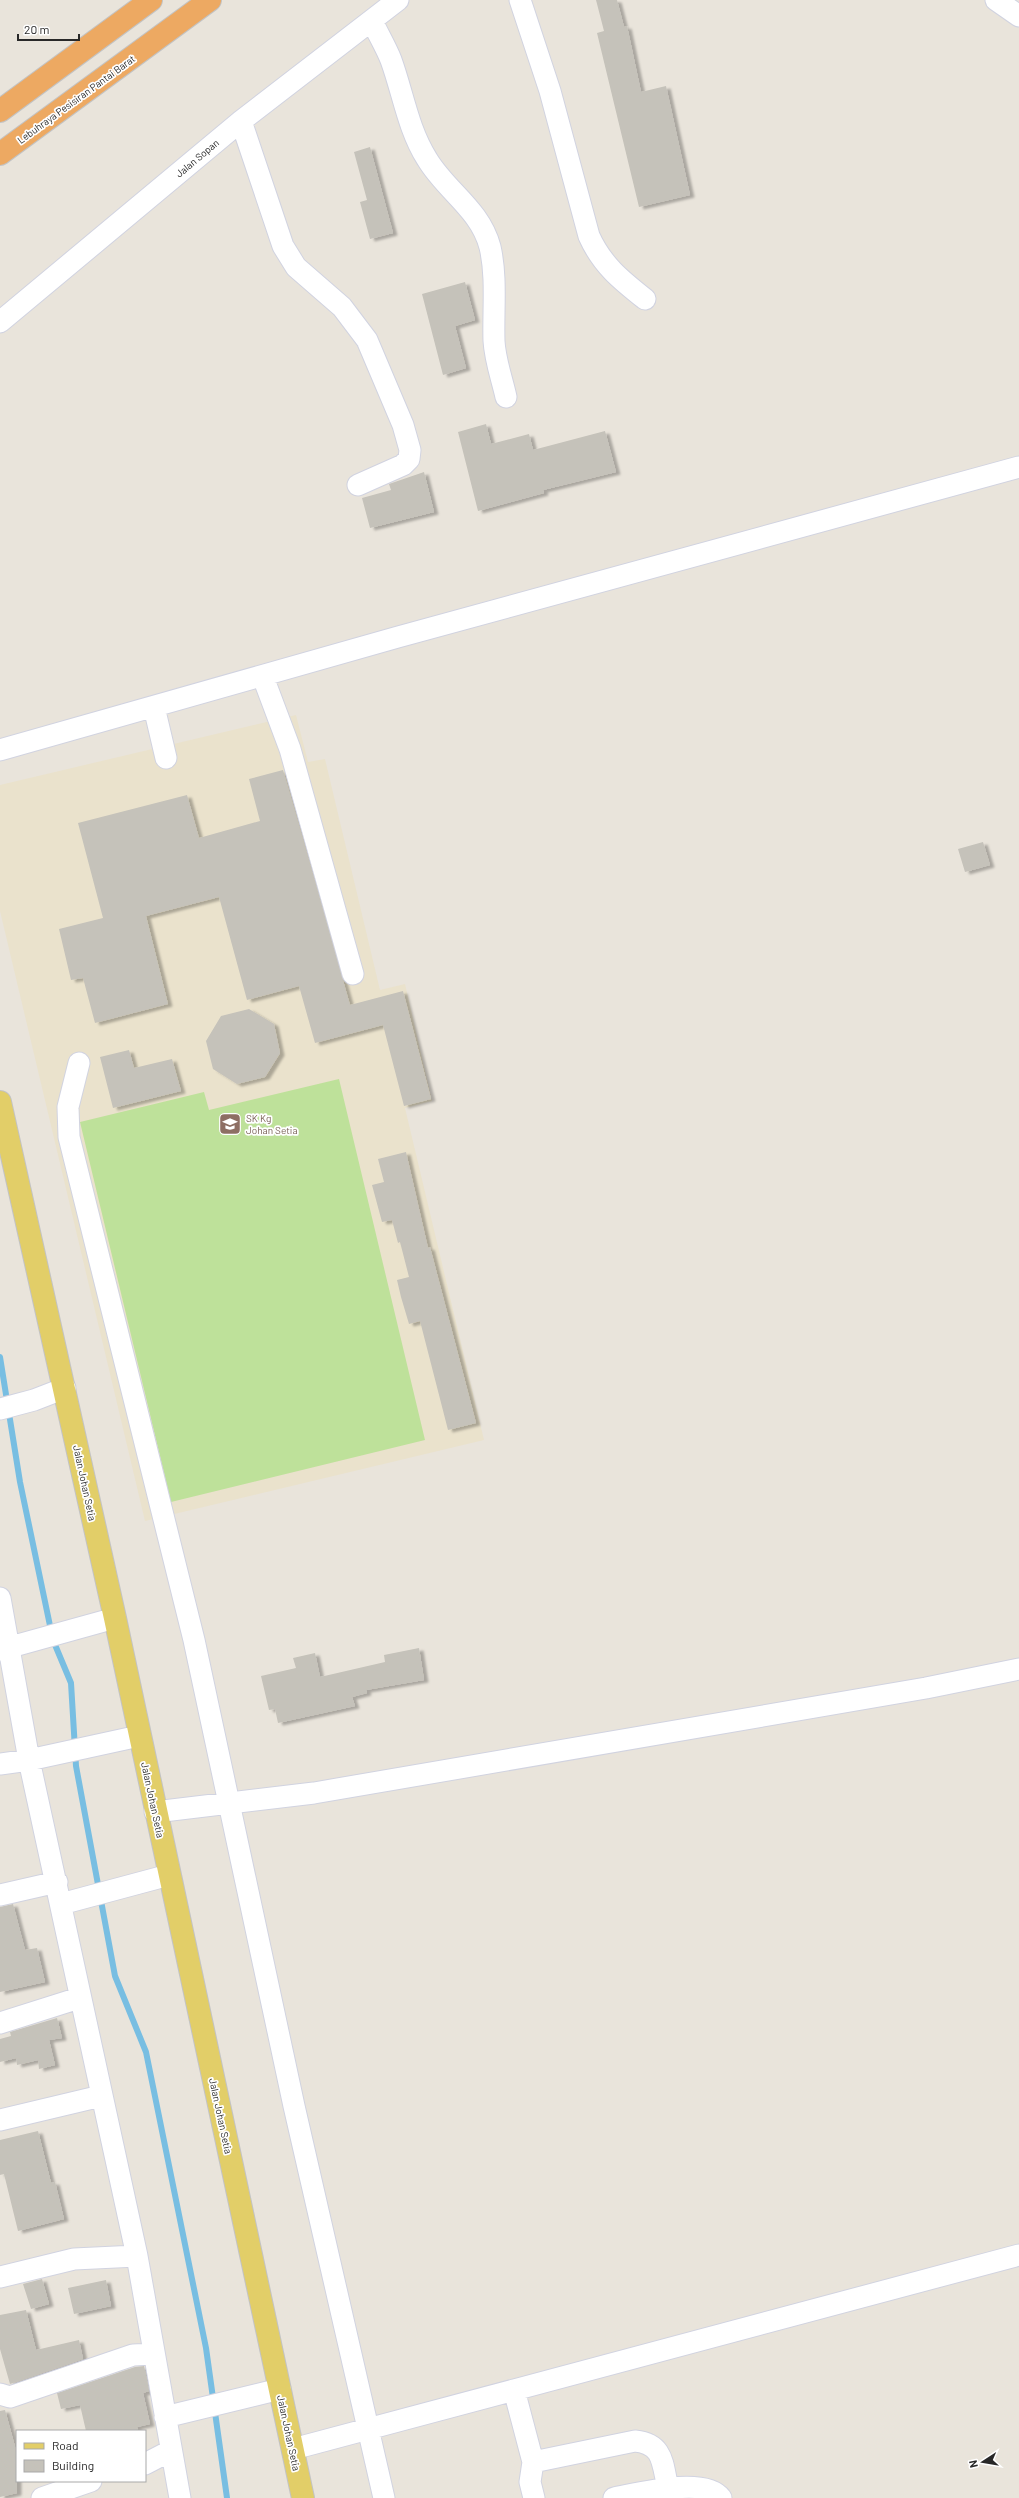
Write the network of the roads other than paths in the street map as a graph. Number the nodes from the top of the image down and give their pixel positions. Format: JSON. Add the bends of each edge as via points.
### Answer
{"nodes":[{"id":1,"x":151,"y":0,"type":"edge"},
{"id":2,"x":210,"y":0,"type":"edge"},
{"id":3,"x":398,"y":0,"type":"edge"},
{"id":4,"x":520,"y":0,"type":"edge"},
{"id":5,"x":996,"y":0,"type":"edge"},
{"id":6,"x":1019,"y":16,"type":"edge"},
{"id":7,"x":372,"y":21,"type":"junction"},
{"id":8,"x":0,"y":111,"type":"edge"},
{"id":9,"x":241,"y":121,"type":"junction"},
{"id":10,"x":0,"y":154,"type":"edge"},
{"id":11,"x":645,"y":299,"type":"dead end"},
{"id":12,"x":0,"y":322,"type":"edge"},
{"id":13,"x":506,"y":397,"type":"dead end"},
{"id":14,"x":1019,"y":467,"type":"edge"},
{"id":15,"x":358,"y":485,"type":"dead end"},
{"id":16,"x":263,"y":677,"type":"junction"},
{"id":17,"x":154,"y":707,"type":"junction"},
{"id":18,"x":0,"y":750,"type":"edge"},
{"id":19,"x":166,"y":758,"type":"dead end"},
{"id":20,"x":353,"y":974,"type":"dead end"},
{"id":21,"x":79,"y":1063,"type":"dead end"},
{"id":22,"x":0,"y":1102,"type":"edge"},
{"id":23,"x":6,"y":1157,"type":"edge"},
{"id":24,"x":65,"y":1388,"type":"junction"},
{"id":25,"x":0,"y":1409,"type":"edge"},
{"id":26,"x":0,"y":1598,"type":"edge"},
{"id":27,"x":115,"y":1618,"type":"junction"},
{"id":28,"x":9,"y":1648,"type":"edge"},
{"id":29,"x":1019,"y":1669,"type":"edge"},
{"id":30,"x":140,"y":1736,"type":"junction"},
{"id":31,"x":36,"y":1758,"type":"junction"},
{"id":32,"x":0,"y":1764,"type":"edge"},
{"id":33,"x":229,"y":1804,"type":"junction"},
{"id":34,"x":155,"y":1812,"type":"junction"},
{"id":35,"x":169,"y":1875,"type":"junction"},
{"id":36,"x":57,"y":1882,"type":"junction"},
{"id":37,"x":0,"y":1895,"type":"edge"},
{"id":38,"x":67,"y":1903,"type":"junction"},
{"id":39,"x":79,"y":1998,"type":"junction"},
{"id":40,"x":0,"y":2023,"type":"edge"},
{"id":41,"x":101,"y":2096,"type":"junction"},
{"id":42,"x":0,"y":2120,"type":"edge"},
{"id":43,"x":1019,"y":2255,"type":"edge"},
{"id":44,"x":136,"y":2256,"type":"junction"},
{"id":45,"x":0,"y":2277,"type":"edge"},
{"id":46,"x":154,"y":2354,"type":"junction"},
{"id":47,"x":280,"y":2390,"type":"junction"},
{"id":48,"x":514,"y":2390,"type":"junction"},
{"id":49,"x":0,"y":2394,"type":"edge"},
{"id":50,"x":172,"y":2416,"type":"junction"},
{"id":51,"x":367,"y":2429,"type":"junction"},
{"id":52,"x":293,"y":2449,"type":"junction"},
{"id":53,"x":170,"y":2451,"type":"junction"},
{"id":54,"x":533,"y":2462,"type":"junction"},
{"id":55,"x":146,"y":2463,"type":"edge"},
{"id":56,"x":88,"y":2482,"type":"edge"},
{"id":57,"x":668,"y":2488,"type":"junction"},
{"id":58,"x":42,"y":2498,"type":"edge"},
{"id":59,"x":180,"y":2498,"type":"edge"},
{"id":60,"x":303,"y":2498,"type":"edge"},
{"id":61,"x":384,"y":2498,"type":"edge"},
{"id":62,"x":534,"y":2498,"type":"edge"},
{"id":63,"x":614,"y":2498,"type":"edge"},
{"id":64,"x":721,"y":2498,"type":"edge"}],
"edges":[{"from":1,"to":8,"type":"highway"},
{"from":2,"to":10,"type":"highway","name":"Lebuhraya Pesisiran Pantai Barat"},
{"from":3,"to":7,"type":"street","name":"Jalan Sopan"},
{"from":4,"to":11,"type":"street","via":[[550,91],[589,236],[597,254],[609,270]]},
{"from":5,"to":6,"type":"street"},
{"from":7,"to":9,"type":"street","name":"Jalan Sopan"},
{"from":7,"to":13,"type":"street","via":[[390,59],[406,110],[428,161],[475,213],[484,229],[492,266],[496,318],[494,341]]},
{"from":9,"to":12,"type":"street","name":"Jalan Sopan"},
{"from":9,"to":15,"type":"street","via":[[283,246],[296,267],[342,307],[367,340],[403,425],[410,450],[409,459],[403,465]]},
{"from":14,"to":16,"type":"street"},
{"from":16,"to":17,"type":"street"},
{"from":16,"to":20,"type":"street","via":[[290,749]]},
{"from":17,"to":18,"type":"street"},
{"from":17,"to":19,"type":"street"},
{"from":21,"to":33,"type":"street","via":[[68,1107],[69,1137],[194,1640]]},
{"from":22,"to":23,"type":"main road","name":"Jalan Johan Setia"},
{"from":23,"to":24,"type":"main road","name":"Jalan Johan Setia"},
{"from":24,"to":25,"type":"street"},
{"from":24,"to":27,"type":"main road","name":"Jalan Johan Setia"},
{"from":26,"to":28,"type":"street"},
{"from":27,"to":28,"type":"street"},
{"from":27,"to":30,"type":"main road","name":"Jalan Johan Setia"},
{"from":28,"to":31,"type":"street"},
{"from":29,"to":33,"type":"street","via":[[926,1688],[314,1793]]},
{"from":30,"to":31,"type":"street"},
{"from":30,"to":34,"type":"main road","name":"Jalan Johan Setia"},
{"from":31,"to":32,"type":"street"},
{"from":31,"to":36,"type":"street"},
{"from":33,"to":34,"type":"street"},
{"from":33,"to":51,"type":"street"},
{"from":34,"to":35,"type":"main road","name":"Jalan Johan Setia"},
{"from":35,"to":38,"type":"street"},
{"from":35,"to":47,"type":"main road","name":"Jalan Johan Setia"},
{"from":36,"to":37,"type":"street"},
{"from":36,"to":38,"type":"street"},
{"from":38,"to":39,"type":"street"},
{"from":39,"to":40,"type":"street"},
{"from":39,"to":41,"type":"street"},
{"from":41,"to":42,"type":"street"},
{"from":41,"to":44,"type":"street"},
{"from":43,"to":48,"type":"street"},
{"from":44,"to":45,"type":"street","via":[[74,2259]]},
{"from":44,"to":46,"type":"street"},
{"from":46,"to":49,"type":"street","via":[[133,2355],[10,2397]]},
{"from":46,"to":50,"type":"street"},
{"from":47,"to":50,"type":"street"},
{"from":47,"to":52,"type":"main road","name":"Jalan Johan Setia"},
{"from":48,"to":51,"type":"street"},
{"from":48,"to":54,"type":"street"},
{"from":50,"to":53,"type":"street"},
{"from":51,"to":52,"type":"street"},
{"from":51,"to":61,"type":"street"},
{"from":52,"to":60,"type":"main road","name":"Jalan Johan Setia"},
{"from":53,"to":55,"type":"street"},
{"from":53,"to":59,"type":"street"},
{"from":54,"to":57,"type":"street","via":[[635,2441],[642,2442],[656,2448]]},
{"from":54,"to":62,"type":"street","via":[[530,2482]]},
{"from":56,"to":58,"type":"street"},
{"from":57,"to":63,"type":"street"},
{"from":57,"to":64,"type":"street","via":[[704,2488],[718,2493]]}]}
